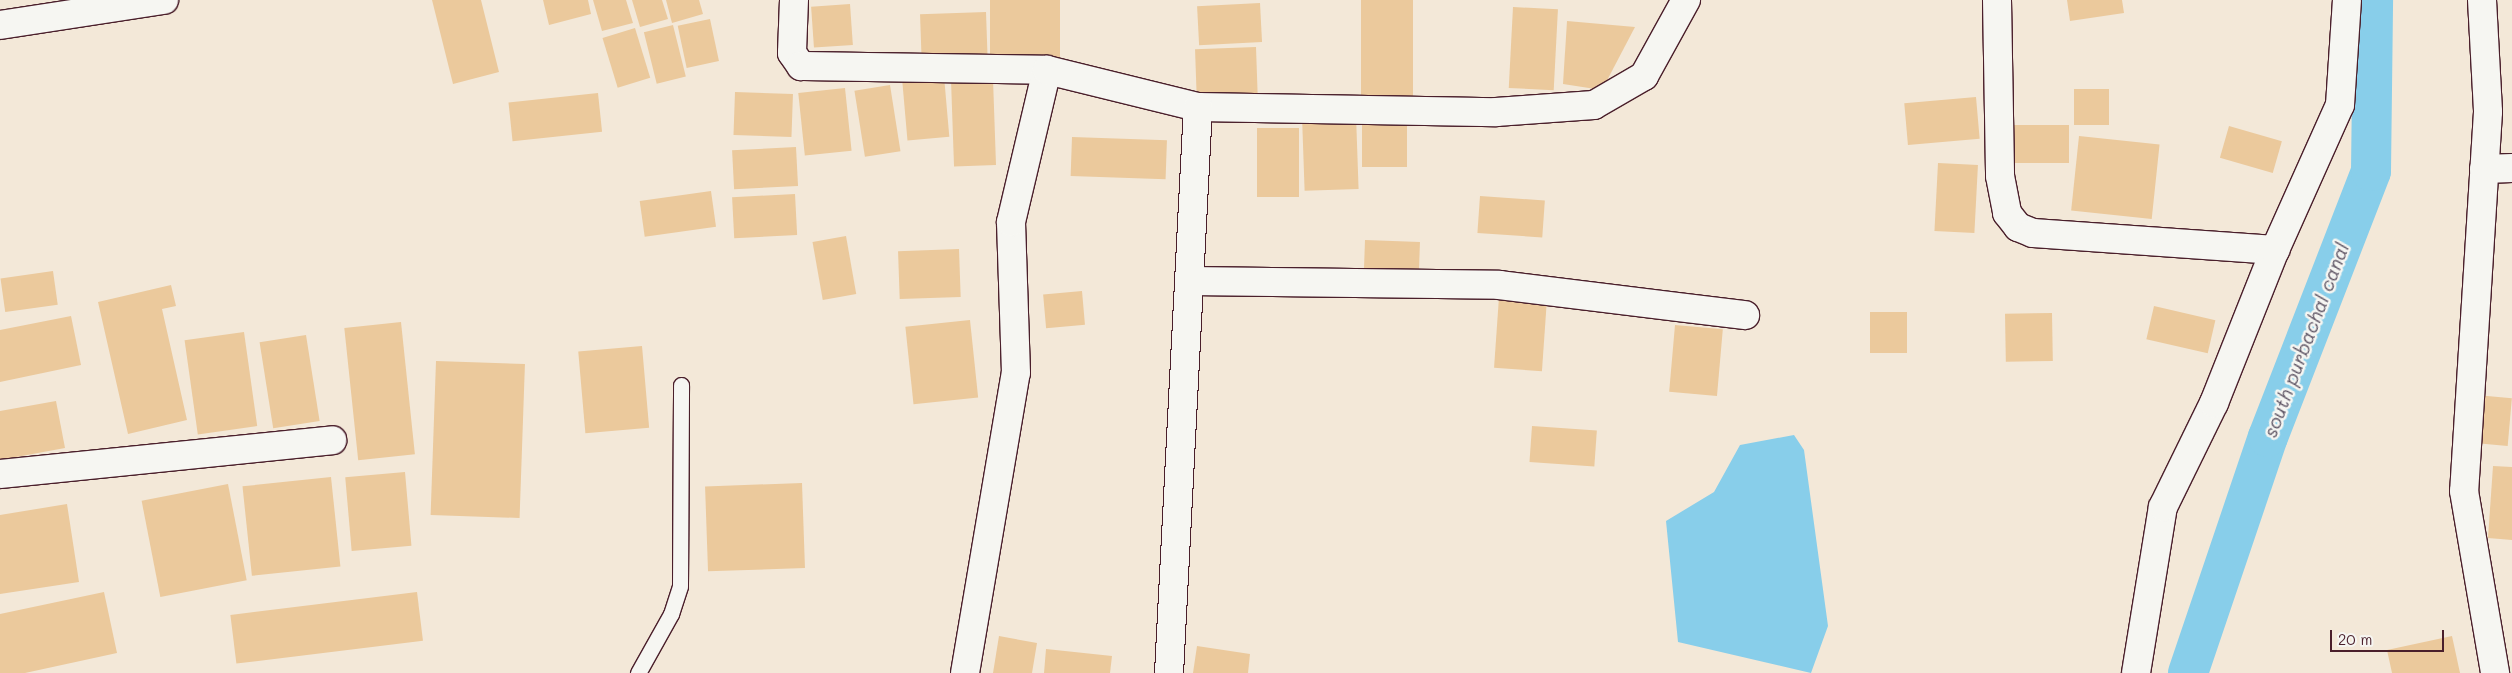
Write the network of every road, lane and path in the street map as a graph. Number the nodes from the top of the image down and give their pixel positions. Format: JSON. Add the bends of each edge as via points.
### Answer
{"nodes":[{"id":1,"x":164,"y":0,"type":"edge"},
{"id":2,"x":794,"y":0,"type":"edge"},
{"id":3,"x":1686,"y":0,"type":"edge"},
{"id":4,"x":1998,"y":0,"type":"edge"},
{"id":5,"x":2347,"y":0,"type":"edge"},
{"id":6,"x":2482,"y":0,"type":"edge"},
{"id":7,"x":0,"y":25,"type":"edge"},
{"id":8,"x":1047,"y":70,"type":"junction"},
{"id":9,"x":1198,"y":106,"type":"junction"},
{"id":10,"x":2512,"y":168,"type":"edge"},
{"id":11,"x":2484,"y":169,"type":"junction"},
{"id":12,"x":2275,"y":250,"type":"junction"},
{"id":13,"x":1190,"y":281,"type":"junction"},
{"id":14,"x":1745,"y":315,"type":"dead end"},
{"id":15,"x":681,"y":385,"type":"dead end"},
{"id":16,"x":332,"y":440,"type":"dead end"},
{"id":17,"x":0,"y":474,"type":"edge"},
{"id":18,"x":638,"y":673,"type":"edge"},
{"id":19,"x":965,"y":673,"type":"edge"},
{"id":20,"x":1169,"y":673,"type":"edge"},
{"id":21,"x":2136,"y":673,"type":"edge"},
{"id":22,"x":2495,"y":673,"type":"edge"}],
"edges":[{"from":1,"to":7,"type":"street"},
{"from":2,"to":8,"type":"street","via":[[792,53],[795,63],[801,66]]},
{"from":3,"to":9,"type":"street","via":[[1644,76],[1594,105],[1496,112]]},
{"from":4,"to":12,"type":"street","via":[[2000,176],[2007,213],[2018,226],[2043,234]]},
{"from":5,"to":12,"type":"street","via":[[2340,105]]},
{"from":6,"to":11,"type":"street","via":[[2488,112]]},
{"from":8,"to":9,"type":"street"},
{"from":8,"to":19,"type":"street","via":[[1011,222],[1016,373]]},
{"from":9,"to":13,"type":"street"},
{"from":10,"to":11,"type":"street"},
{"from":11,"to":22,"type":"street","via":[[2464,490]]},
{"from":12,"to":21,"type":"street","via":[[2214,403],[2163,507]]},
{"from":13,"to":14,"type":"street","via":[[1499,286]]},
{"from":13,"to":20,"type":"street"},
{"from":15,"to":18,"type":"lane","via":[[680,586],[671,614]]},
{"from":16,"to":17,"type":"street"}]}
